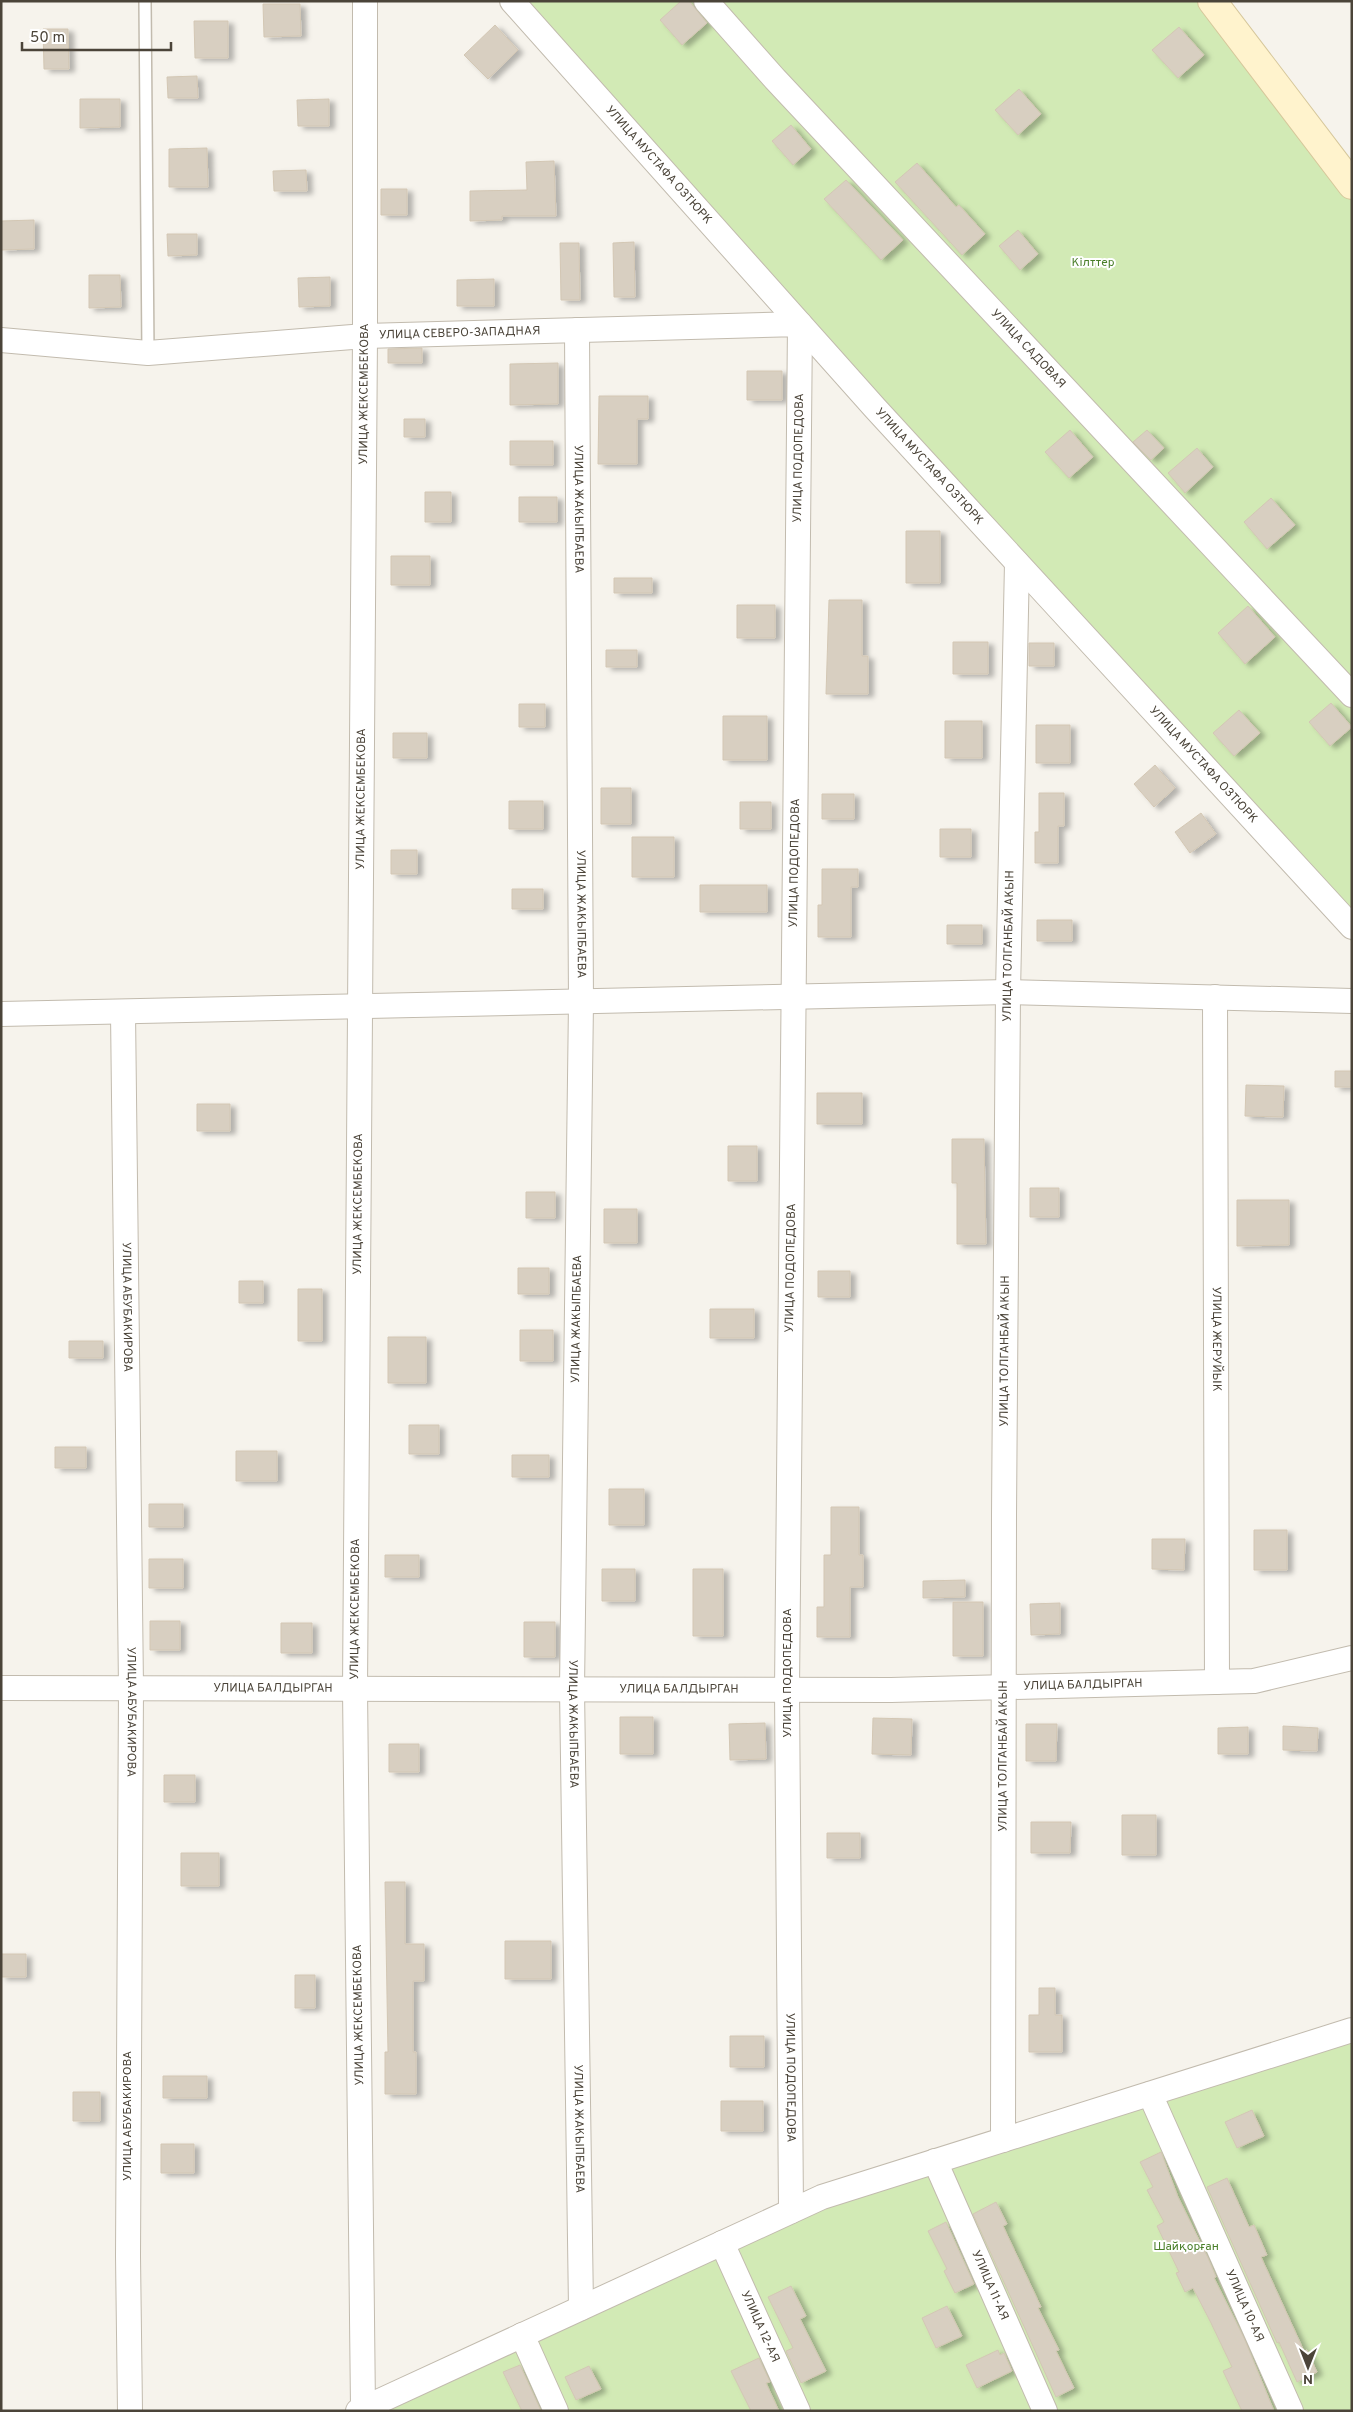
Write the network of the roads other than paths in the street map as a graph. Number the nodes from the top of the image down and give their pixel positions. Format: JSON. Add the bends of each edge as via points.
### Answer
{"nodes":[{"id":1,"x":145,"y":1,"type":"edge"},
{"id":2,"x":364,"y":1,"type":"edge"},
{"id":3,"x":512,"y":1,"type":"edge"},
{"id":4,"x":706,"y":1,"type":"edge"},
{"id":5,"x":1212,"y":1,"type":"edge"},
{"id":6,"x":1352,"y":185,"type":"edge"},
{"id":7,"x":800,"y":324,"type":"junction"},
{"id":8,"x":577,"y":330,"type":"junction"},
{"id":9,"x":365,"y":336,"type":"junction"},
{"id":10,"x":1,"y":340,"type":"edge"},
{"id":11,"x":148,"y":353,"type":"junction"},
{"id":12,"x":1017,"y":563,"type":"junction"},
{"id":13,"x":1352,"y":695,"type":"edge"},
{"id":14,"x":1352,"y":927,"type":"edge"},
{"id":15,"x":1008,"y":992,"type":"junction"},
{"id":16,"x":793,"y":997,"type":"junction"},
{"id":17,"x":1215,"y":997,"type":"junction"},
{"id":18,"x":1352,"y":1001,"type":"edge"},
{"id":19,"x":581,"y":1002,"type":"junction"},
{"id":20,"x":361,"y":1004,"type":"junction"},
{"id":21,"x":123,"y":1012,"type":"junction"},
{"id":22,"x":1,"y":1014,"type":"edge"},
{"id":23,"x":1352,"y":1658,"type":"edge"},
{"id":24,"x":1217,"y":1682,"type":"junction"},
{"id":25,"x":1004,"y":1687,"type":"junction"},
{"id":26,"x":1,"y":1688,"type":"edge"},
{"id":27,"x":131,"y":1688,"type":"junction"},
{"id":28,"x":355,"y":1689,"type":"junction"},
{"id":29,"x":572,"y":1689,"type":"junction"},
{"id":30,"x":787,"y":1690,"type":"junction"},
{"id":31,"x":1352,"y":2030,"type":"edge"},
{"id":32,"x":1150,"y":2094,"type":"junction"},
{"id":33,"x":1003,"y":2140,"type":"junction"},
{"id":34,"x":935,"y":2161,"type":"junction"},
{"id":35,"x":792,"y":2211,"type":"junction"},
{"id":36,"x":722,"y":2243,"type":"junction"},
{"id":37,"x":582,"y":2308,"type":"junction"},
{"id":38,"x":522,"y":2335,"type":"junction"},
{"id":39,"x":361,"y":2410,"type":"edge"},
{"id":40,"x":130,"y":2411,"type":"edge"},
{"id":41,"x":556,"y":2411,"type":"edge"},
{"id":42,"x":798,"y":2411,"type":"edge"},
{"id":43,"x":1045,"y":2411,"type":"edge"},
{"id":44,"x":1291,"y":2411,"type":"edge"}],
"edges":[{"from":1,"to":11,"type":"lane"},
{"from":2,"to":9,"type":"street","name":"УЛИЦА ЖЕКСЕМБЕКОВА"},
{"from":3,"to":7,"type":"street","name":"УЛИЦА МУСТАФА ОЗТЮРК"},
{"from":4,"to":13,"type":"street","name":"УЛИЦА САДОВАЯ","via":[[775,79]]},
{"from":5,"to":6,"type":"street"},
{"from":7,"to":8,"type":"street","name":"УЛИЦА СЕВЕРО-ЗАПАДНАЯ"},
{"from":7,"to":12,"type":"street","name":"УЛИЦА МУСТАФА ОЗТЮРК"},
{"from":7,"to":16,"type":"street","name":"УЛИЦА ПОДОПЕДОВА"},
{"from":8,"to":9,"type":"street","name":"УЛИЦА СЕВЕРО-ЗАПАДНАЯ"},
{"from":8,"to":19,"type":"street","name":"УЛИЦА ЖАКЫПБАЕВА"},
{"from":9,"to":11,"type":"street","name":"УЛИЦА СЕВЕРО-ЗАПАДНАЯ"},
{"from":9,"to":20,"type":"street","name":"УЛИЦА ЖЕКСЕМБЕКОВА"},
{"from":10,"to":11,"type":"street","name":"УЛИЦА СЕВЕРО-ЗАПАДНАЯ"},
{"from":12,"to":14,"type":"street","name":"УЛИЦА МУСТАФА ОЗТЮРК"},
{"from":12,"to":15,"type":"street","name":"УЛИЦА ТОЛГАНБАЙ АКЫН"},
{"from":15,"to":16,"type":"street"},
{"from":15,"to":17,"type":"street"},
{"from":15,"to":25,"type":"street","name":"УЛИЦА ТОЛГАНБАЙ АКЫН"},
{"from":16,"to":19,"type":"street"},
{"from":16,"to":30,"type":"street","name":"УЛИЦА ПОДОПЕДОВА"},
{"from":17,"to":18,"type":"street"},
{"from":17,"to":24,"type":"street","name":"УЛИЦА ЖЕРУЙЫК"},
{"from":19,"to":20,"type":"street"},
{"from":19,"to":29,"type":"street","name":"УЛИЦА ЖАКЫПБАЕВА"},
{"from":20,"to":21,"type":"street"},
{"from":20,"to":28,"type":"street","name":"УЛИЦА ЖЕКСЕМБЕКОВА"},
{"from":21,"to":22,"type":"street"},
{"from":21,"to":27,"type":"street","name":"УЛИЦА АБУБАКИРОВА"},
{"from":23,"to":24,"type":"street","name":"УЛИЦА БАЛДЫРГАН","via":[[1254,1681]]},
{"from":24,"to":25,"type":"street","name":"УЛИЦА БАЛДЫРГАН"},
{"from":25,"to":30,"type":"street","name":"УЛИЦА БАЛДЫРГАН"},
{"from":25,"to":33,"type":"street","name":"УЛИЦА ТОЛГАНБАЙ АКЫН"},
{"from":26,"to":27,"type":"street","name":"УЛИЦА БАЛДЫРГАН"},
{"from":27,"to":28,"type":"street","name":"УЛИЦА БАЛДЫРГАН"},
{"from":27,"to":40,"type":"street","name":"УЛИЦА АБУБАКИРОВА"},
{"from":28,"to":29,"type":"street","name":"УЛИЦА БАЛДЫРГАН"},
{"from":28,"to":39,"type":"street","name":"УЛИЦА ЖЕКСЕМБЕКОВА"},
{"from":29,"to":30,"type":"street","name":"УЛИЦА БАЛДЫРГАН"},
{"from":29,"to":37,"type":"street","name":"УЛИЦА ЖАКЫПБАЕВА"},
{"from":30,"to":35,"type":"street","name":"УЛИЦА ПОДОПЕДОВА"},
{"from":31,"to":32,"type":"street"},
{"from":32,"to":33,"type":"street"},
{"from":32,"to":44,"type":"street","name":"УЛИЦА 10-АЯ"},
{"from":33,"to":34,"type":"street"},
{"from":34,"to":35,"type":"street","via":[[822,2197]]},
{"from":34,"to":43,"type":"street","name":"УЛИЦА 11-АЯ"},
{"from":35,"to":36,"type":"street"},
{"from":36,"to":37,"type":"street"},
{"from":36,"to":42,"type":"street","name":"УЛИЦА 12-АЯ"},
{"from":37,"to":38,"type":"street"},
{"from":38,"to":39,"type":"street"},
{"from":38,"to":41,"type":"street"}]}
